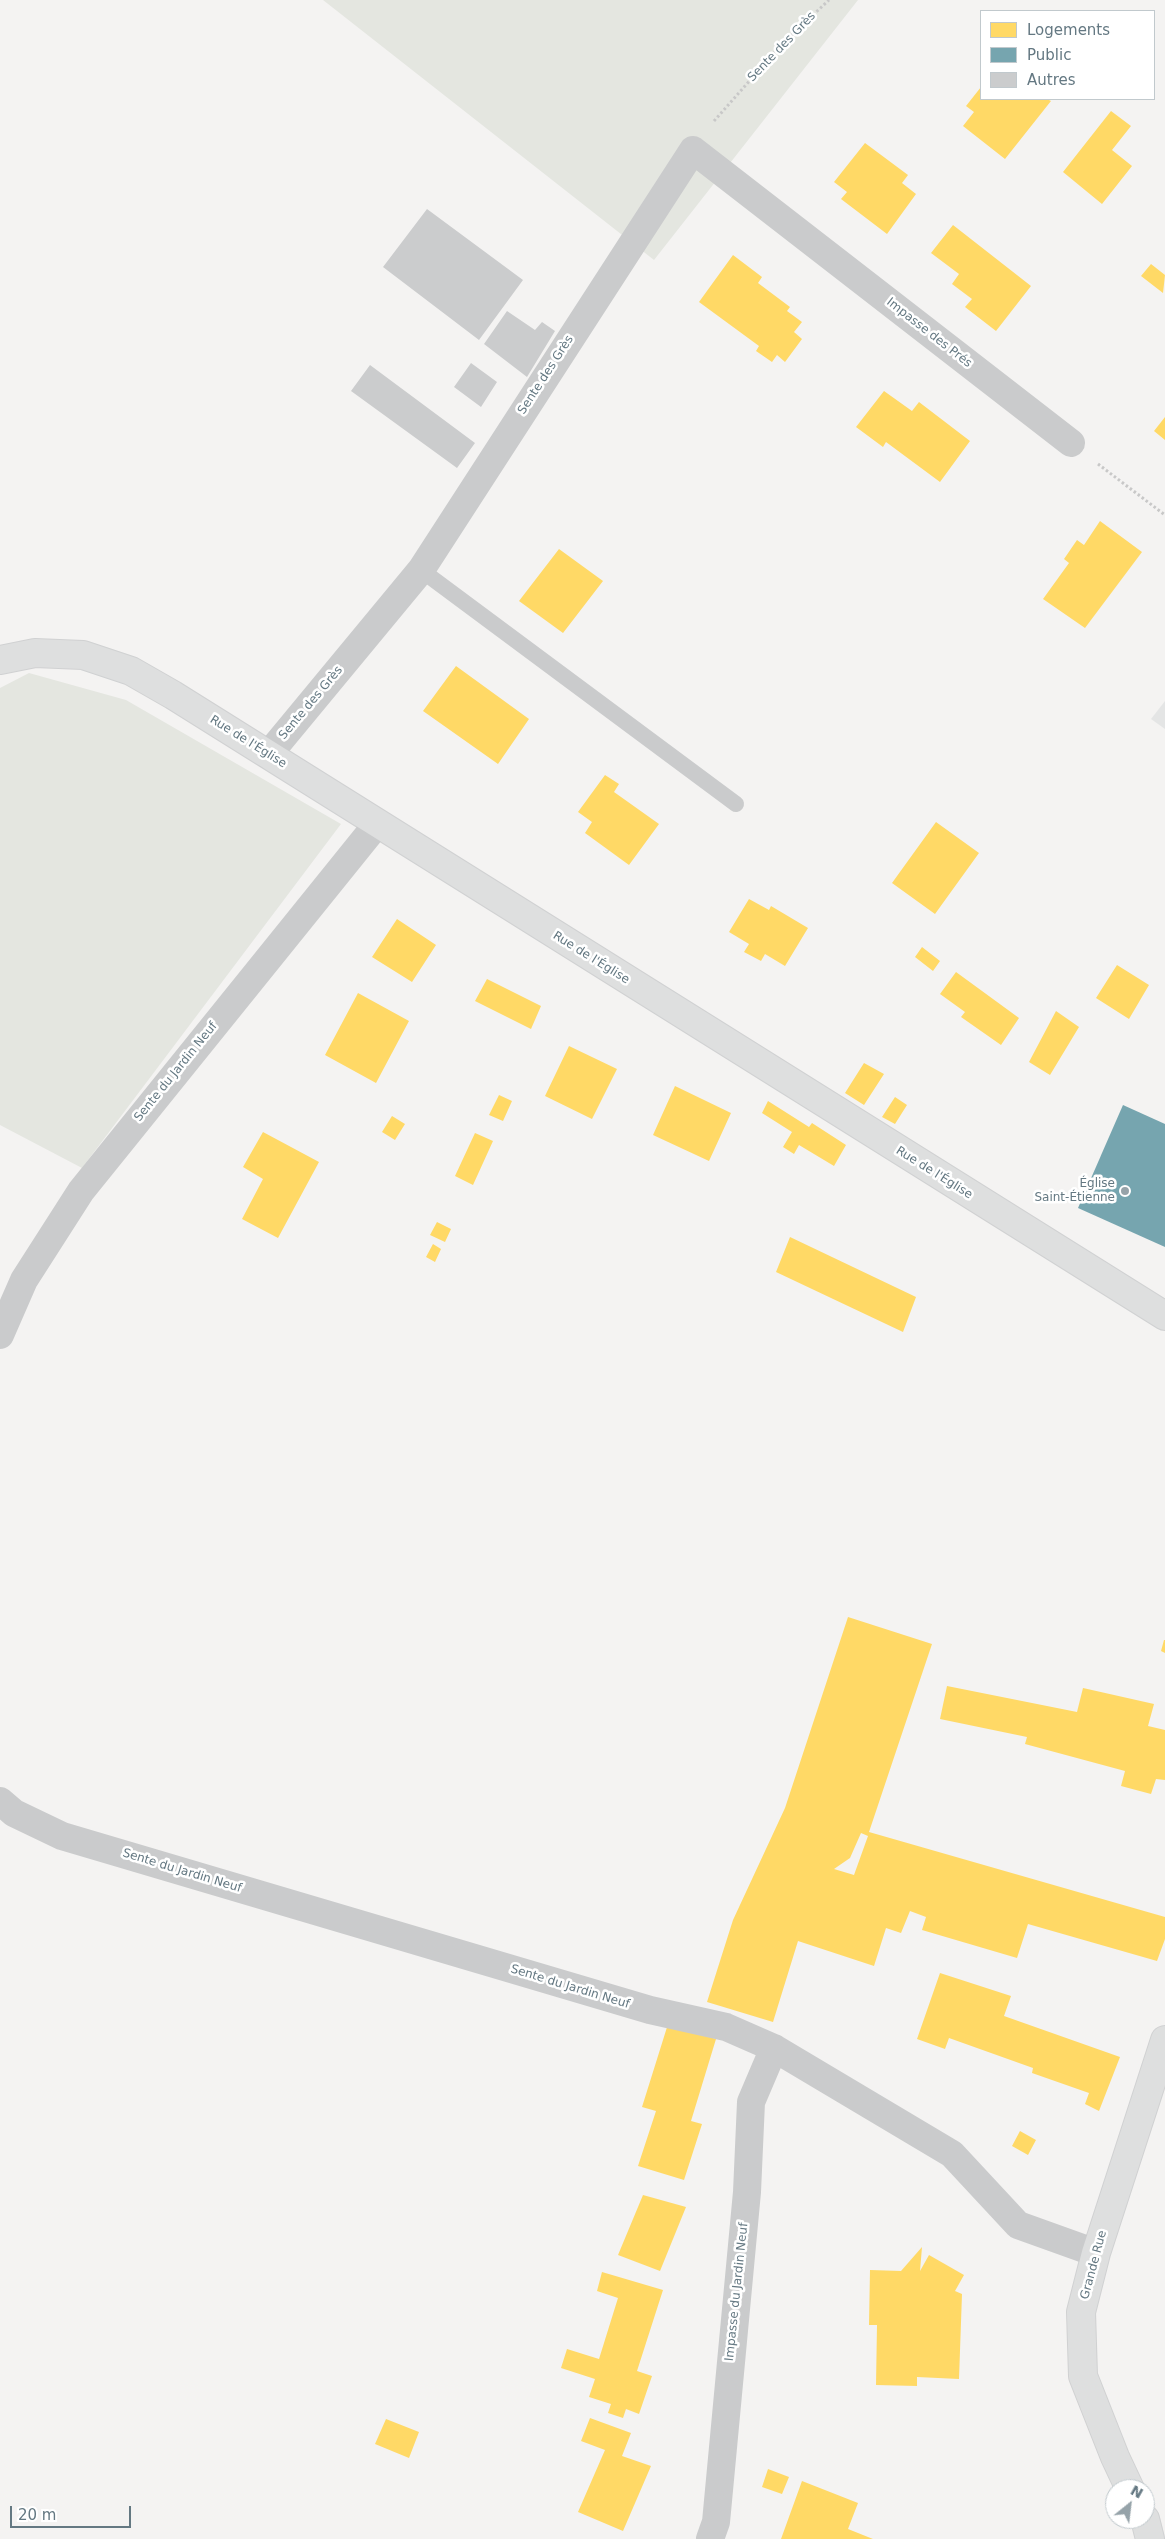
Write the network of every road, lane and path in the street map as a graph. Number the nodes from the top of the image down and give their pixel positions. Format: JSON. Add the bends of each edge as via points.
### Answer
{"nodes":[{"id":1,"x":829,"y":0,"type":"edge"},
{"id":2,"x":693,"y":150,"type":"junction"},
{"id":3,"x":1071,"y":443,"type":"joint"},
{"id":4,"x":1165,"y":515,"type":"edge"},
{"id":5,"x":421,"y":570,"type":"junction"},
{"id":6,"x":0,"y":660,"type":"edge"},
{"id":7,"x":268,"y":754,"type":"junction"},
{"id":8,"x":736,"y":804,"type":"dead end"},
{"id":9,"x":377,"y":824,"type":"junction"},
{"id":10,"x":1165,"y":1316,"type":"edge"},
{"id":11,"x":0,"y":1336,"type":"edge"},
{"id":12,"x":0,"y":1801,"type":"edge"},
{"id":13,"x":1165,"y":2040,"type":"edge"},
{"id":14,"x":774,"y":2048,"type":"junction"},
{"id":15,"x":1096,"y":2253,"type":"junction"},
{"id":16,"x":1125,"y":2479,"type":"edge"},
{"id":17,"x":710,"y":2539,"type":"edge"}],
"edges":[{"from":1,"to":2,"type":"path","name":"Sente des Grès","via":[[783,43],[709,127]]},
{"from":2,"to":3,"type":"street","name":"Impasse des Prés"},
{"from":2,"to":5,"type":"street","name":"Sente des Grès"},
{"from":3,"to":4,"type":"path"},
{"from":5,"to":7,"type":"street","name":"Sente des Grès"},
{"from":5,"to":8,"type":"lane"},
{"from":6,"to":7,"type":"street","name":"Rue de l'Église","via":[[35,654],[83,655],[131,671]]},
{"from":7,"to":9,"type":"street","name":"Rue de l'Église"},
{"from":9,"to":10,"type":"street","name":"Rue de l'Église"},
{"from":9,"to":11,"type":"street","name":"Sente du Jardin Neuf","via":[[81,1191],[24,1280]]},
{"from":12,"to":14,"type":"street","name":"Sente du Jardin Neuf","via":[[14,1813],[62,1836],[650,2010],[726,2027]]},
{"from":13,"to":15,"type":"street","name":"Grande Rue"},
{"from":14,"to":15,"type":"street","name":"Sente du Jardin Neuf","via":[[952,2154],[1018,2225]]},
{"from":14,"to":17,"type":"street","name":"Impasse du Jardin Neuf","via":[[751,2102],[747,2192],[716,2522]]},
{"from":15,"to":16,"type":"street","name":"Grande Rue","via":[[1081,2312],[1084,2376]]}]}
